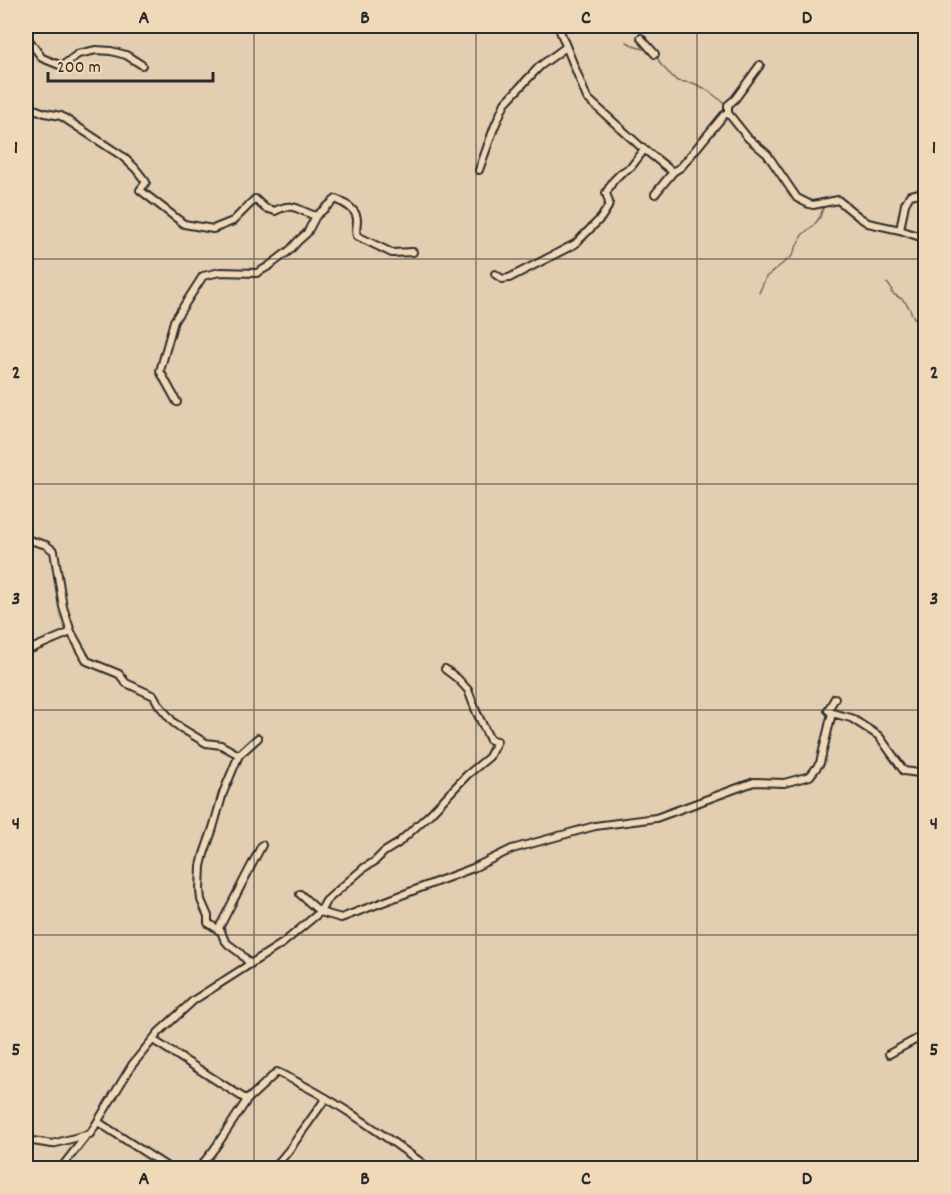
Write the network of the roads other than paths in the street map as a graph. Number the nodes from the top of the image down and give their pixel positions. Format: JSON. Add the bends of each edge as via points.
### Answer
{"nodes":[{"id":1,"x":558,"y":26,"type":"edge"},
{"id":2,"x":26,"y":36,"type":"edge"},
{"id":3,"x":641,"y":38,"type":"dead end"},
{"id":4,"x":566,"y":47,"type":"junction"},
{"id":5,"x":656,"y":54,"type":"dead end"},
{"id":6,"x":142,"y":65,"type":"dead end"},
{"id":7,"x":760,"y":65,"type":"dead end"},
{"id":8,"x":26,"y":106,"type":"edge"},
{"id":9,"x":728,"y":113,"type":"junction"},
{"id":10,"x":644,"y":150,"type":"junction"},
{"id":11,"x":479,"y":170,"type":"dead end"},
{"id":12,"x":674,"y":172,"type":"junction"},
{"id":13,"x":926,"y":192,"type":"edge"},
{"id":14,"x":655,"y":194,"type":"dead end"},
{"id":15,"x":316,"y":216,"type":"junction"},
{"id":16,"x":901,"y":227,"type":"junction"},
{"id":17,"x":926,"y":239,"type":"edge"},
{"id":18,"x":413,"y":252,"type":"dead end"},
{"id":19,"x":495,"y":274,"type":"dead end"},
{"id":20,"x":177,"y":402,"type":"dead end"},
{"id":21,"x":26,"y":539,"type":"edge"},
{"id":22,"x":71,"y":632,"type":"junction"},
{"id":23,"x":26,"y":651,"type":"edge"},
{"id":24,"x":445,"y":669,"type":"dead end"},
{"id":25,"x":835,"y":698,"type":"dead end"},
{"id":26,"x":832,"y":713,"type":"junction"},
{"id":27,"x":258,"y":738,"type":"dead end"},
{"id":28,"x":239,"y":755,"type":"junction"},
{"id":29,"x":926,"y":774,"type":"edge"},
{"id":30,"x":262,"y":845,"type":"dead end"},
{"id":31,"x":300,"y":894,"type":"dead end"},
{"id":32,"x":320,"y":912,"type":"junction"},
{"id":33,"x":218,"y":930,"type":"junction"},
{"id":34,"x":250,"y":964,"type":"junction"},
{"id":35,"x":926,"y":1034,"type":"edge"},
{"id":36,"x":153,"y":1040,"type":"junction"},
{"id":37,"x":889,"y":1054,"type":"dead end"},
{"id":38,"x":326,"y":1098,"type":"junction"},
{"id":39,"x":247,"y":1100,"type":"junction"},
{"id":40,"x":98,"y":1122,"type":"junction"},
{"id":41,"x":87,"y":1135,"type":"junction"},
{"id":42,"x":26,"y":1140,"type":"edge"},
{"id":43,"x":61,"y":1168,"type":"edge"},
{"id":44,"x":169,"y":1168,"type":"edge"},
{"id":45,"x":199,"y":1168,"type":"edge"},
{"id":46,"x":274,"y":1168,"type":"edge"},
{"id":47,"x":428,"y":1168,"type":"edge"}],
"edges":[{"from":1,"to":4,"type":"street"},
{"from":2,"to":6,"type":"street","via":[[42,58],[62,66],[78,54],[96,50],[126,55]]},
{"from":3,"to":5,"type":"street"},
{"from":4,"to":10,"type":"street","via":[[587,98]]},
{"from":4,"to":11,"type":"street","via":[[540,66],[506,103]]},
{"from":7,"to":9,"type":"street","via":[[729,105]]},
{"from":8,"to":15,"type":"street","via":[[61,116],[122,156],[146,182],[140,190],[184,224],[213,229],[233,221],[255,199],[275,211],[294,206]]},
{"from":9,"to":12,"type":"street"},
{"from":9,"to":16,"type":"street","via":[[767,154],[797,198],[813,205],[838,200],[868,223]]},
{"from":10,"to":12,"type":"street"},
{"from":10,"to":19,"type":"street","via":[[613,182],[606,193],[609,202],[604,212],[575,244],[509,278]]},
{"from":12,"to":14,"type":"street"},
{"from":13,"to":16,"type":"street","via":[[910,195]]},
{"from":15,"to":18,"type":"street","via":[[336,199],[355,212],[357,236],[392,253]]},
{"from":15,"to":20,"type":"street","via":[[308,233],[256,273],[219,272],[203,276],[174,321],[160,371]]},
{"from":16,"to":17,"type":"street"},
{"from":21,"to":22,"type":"street","via":[[54,550]]},
{"from":22,"to":23,"type":"street"},
{"from":22,"to":28,"type":"street","via":[[87,661],[119,674],[126,683],[154,696],[181,728],[206,743],[221,745]]},
{"from":24,"to":32,"type":"street","via":[[468,690],[490,740],[497,741],[489,757],[430,814],[326,901]]},
{"from":25,"to":26,"type":"street","via":[[828,710]]},
{"from":26,"to":29,"type":"street","via":[[851,718],[879,736],[904,771]]},
{"from":26,"to":32,"type":"street","via":[[820,763],[810,776],[784,783],[754,782],[656,818],[595,826],[512,849],[473,868],[341,918]]},
{"from":27,"to":28,"type":"street"},
{"from":28,"to":33,"type":"street","via":[[201,866],[201,900],[208,923]]},
{"from":30,"to":33,"type":"street"},
{"from":31,"to":32,"type":"street"},
{"from":32,"to":34,"type":"street"},
{"from":33,"to":34,"type":"street"},
{"from":34,"to":36,"type":"street","via":[[194,1000]]},
{"from":35,"to":37,"type":"street"},
{"from":36,"to":39,"type":"street"},
{"from":36,"to":40,"type":"street","via":[[132,1065]]},
{"from":38,"to":39,"type":"street","via":[[277,1072]]},
{"from":38,"to":46,"type":"street"},
{"from":38,"to":47,"type":"street"},
{"from":39,"to":45,"type":"street"},
{"from":40,"to":41,"type":"street"},
{"from":40,"to":44,"type":"street"},
{"from":41,"to":42,"type":"street","via":[[52,1144]]},
{"from":41,"to":43,"type":"street"}]}
